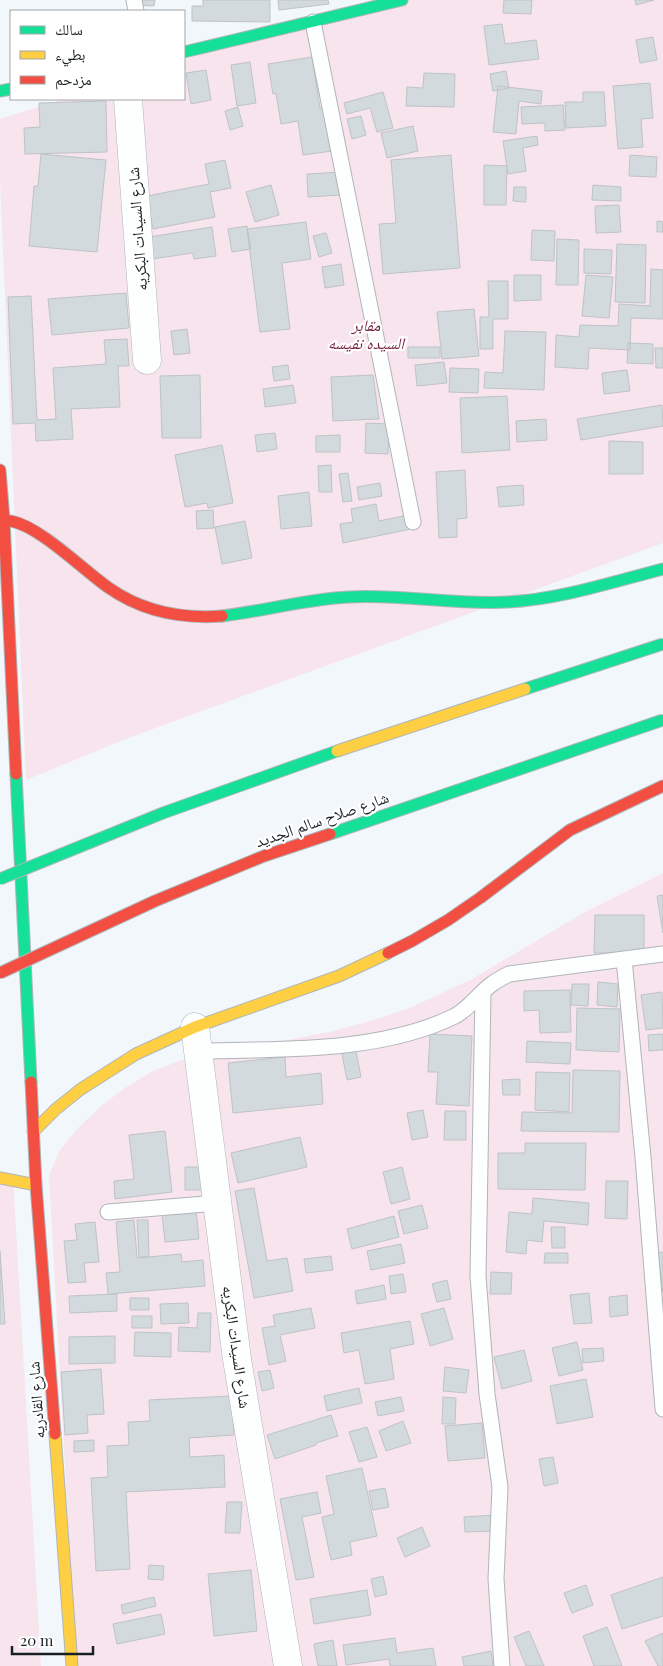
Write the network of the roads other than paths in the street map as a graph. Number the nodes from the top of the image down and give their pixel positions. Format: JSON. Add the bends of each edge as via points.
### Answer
{"nodes":[{"id":1,"x":402,"y":0,"type":"edge"},
{"id":2,"x":313,"y":22,"type":"junction"},
{"id":3,"x":185,"y":52,"type":"edge"},
{"id":4,"x":128,"y":100,"type":"edge"},
{"id":5,"x":147,"y":360,"type":"dead end"},
{"id":6,"x":0,"y":470,"type":"edge"},
{"id":7,"x":2,"y":520,"type":"edge"},
{"id":8,"x":413,"y":522,"type":"dead end"},
{"id":9,"x":663,"y":569,"type":"edge"},
{"id":10,"x":663,"y":644,"type":"edge"},
{"id":11,"x":663,"y":720,"type":"edge"},
{"id":12,"x":663,"y":786,"type":"edge"},
{"id":13,"x":0,"y":879,"type":"edge"},
{"id":14,"x":663,"y":954,"type":"edge"},
{"id":15,"x":624,"y":959,"type":"junction"},
{"id":16,"x":0,"y":973,"type":"edge"},
{"id":17,"x":483,"y":993,"type":"junction"},
{"id":18,"x":196,"y":1039,"type":"junction"},
{"id":19,"x":33,"y":1132,"type":"junction"},
{"id":20,"x":0,"y":1178,"type":"edge"},
{"id":21,"x":36,"y":1185,"type":"junction"},
{"id":22,"x":217,"y":1203,"type":"junction"},
{"id":23,"x":108,"y":1212,"type":"dead end"},
{"id":24,"x":663,"y":1409,"type":"edge"},
{"id":25,"x":72,"y":1666,"type":"edge"},
{"id":26,"x":288,"y":1666,"type":"edge"},
{"id":27,"x":502,"y":1666,"type":"edge"}],
"edges":[{"from":1,"to":2,"type":"main road"},
{"from":2,"to":3,"type":"main road"},
{"from":2,"to":8,"type":"lane"},
{"from":4,"to":5,"type":"street","name":"شارع السيدات البكريه"},
{"from":6,"to":7,"type":"main road","name":"شارع القادريه"},
{"from":7,"to":9,"type":"main road","via":[[22,525],[43,536],[110,590],[154,610],[177,615],[226,616],[349,597],[481,602],[536,599]]},
{"from":7,"to":19,"type":"main road","name":"شارع القادريه"},
{"from":10,"to":13,"type":"main road","bridge":true,"via":[[241,783],[135,822]]},
{"from":11,"to":16,"type":"main road","name":"شارع صلاح سالم الجديد","bridge":true,"via":[[264,856],[155,901]]},
{"from":12,"to":18,"type":"main road","via":[[570,830],[472,904],[412,941]]},
{"from":14,"to":15,"type":"lane"},
{"from":15,"to":17,"type":"lane","via":[[509,974]]},
{"from":15,"to":24,"type":"lane"},
{"from":17,"to":18,"type":"lane","via":[[454,1016],[374,1040],[326,1047]]},
{"from":17,"to":27,"type":"lane","via":[[478,1276],[487,1394],[500,1486],[496,1579]]},
{"from":18,"to":19,"type":"main road","via":[[158,1043],[108,1071],[56,1109]]},
{"from":18,"to":22,"type":"street","name":"شارع السيدات البكريه"},
{"from":19,"to":21,"type":"main road","name":"شارع القادريه"},
{"from":20,"to":21,"type":"main road"},
{"from":21,"to":25,"type":"main road","name":"شارع القادريه"},
{"from":22,"to":23,"type":"lane"},
{"from":22,"to":26,"type":"street","name":"شارع السيدات البكريه","via":[[237,1359]]}]}
